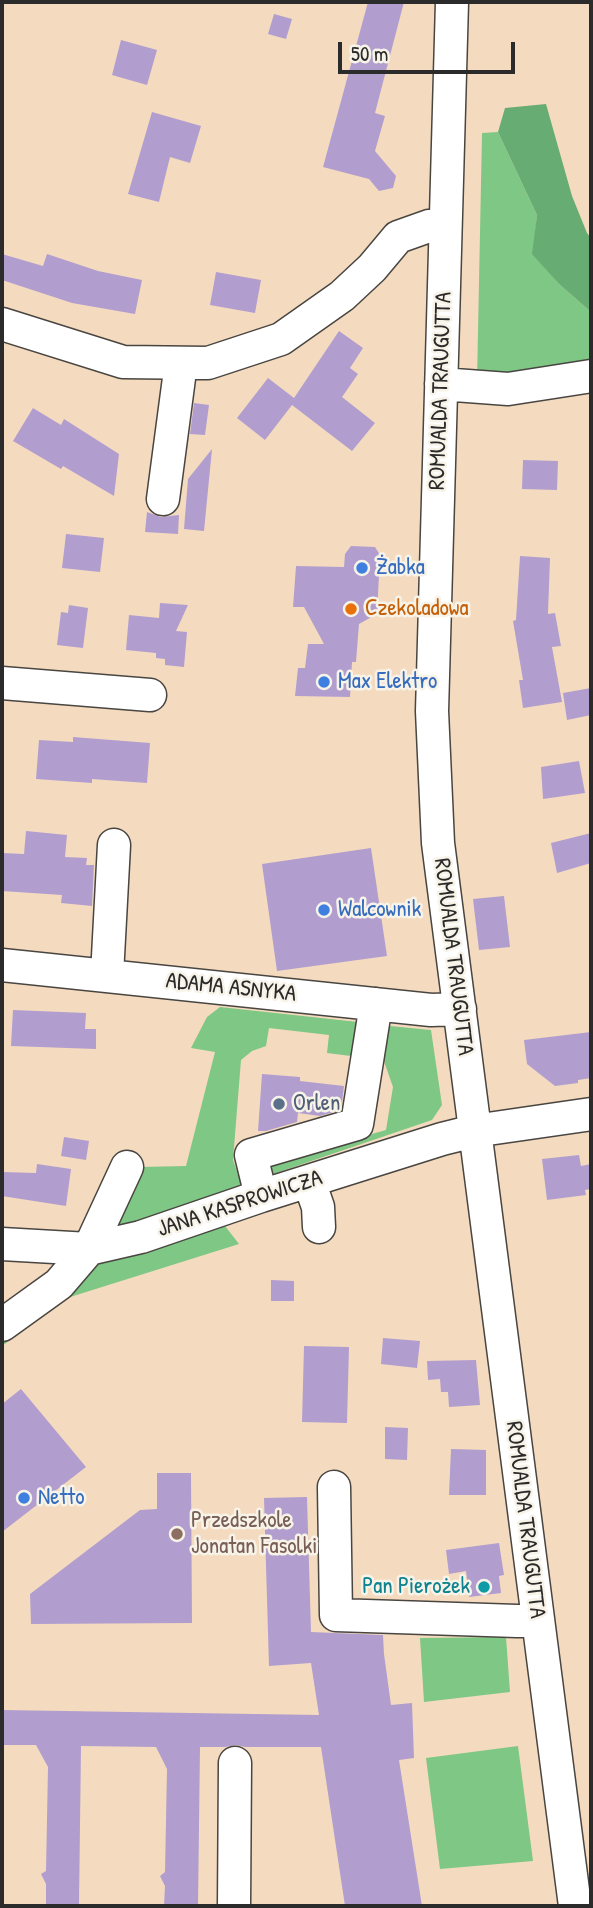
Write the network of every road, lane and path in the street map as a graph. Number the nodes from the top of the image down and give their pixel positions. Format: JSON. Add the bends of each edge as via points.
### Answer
{"nodes":[{"id":1,"x":452,"y":2,"type":"edge"},
{"id":2,"x":445,"y":225,"type":"junction"},
{"id":3,"x":2,"y":324,"type":"edge"},
{"id":4,"x":181,"y":363,"type":"junction"},
{"id":5,"x":591,"y":376,"type":"edge"},
{"id":6,"x":441,"y":384,"type":"junction"},
{"id":7,"x":163,"y":499,"type":"dead end"},
{"id":8,"x":2,"y":683,"type":"edge"},
{"id":9,"x":149,"y":695,"type":"dead end"},
{"id":10,"x":114,"y":845,"type":"dead end"},
{"id":11,"x":2,"y":965,"type":"edge"},
{"id":12,"x":107,"y":975,"type":"junction"},
{"id":13,"x":376,"y":1004,"type":"junction"},
{"id":14,"x":460,"y":1009,"type":"junction"},
{"id":15,"x":591,"y":1114,"type":"edge"},
{"id":16,"x":474,"y":1131,"type":"junction"},
{"id":17,"x":127,"y":1167,"type":"dead end"},
{"id":18,"x":309,"y":1181,"type":"junction"},
{"id":19,"x":261,"y":1196,"type":"junction"},
{"id":20,"x":319,"y":1227,"type":"dead end"},
{"id":21,"x":2,"y":1244,"type":"edge"},
{"id":22,"x":89,"y":1248,"type":"junction"},
{"id":23,"x":2,"y":1325,"type":"edge"},
{"id":24,"x":334,"y":1487,"type":"dead end"},
{"id":25,"x":537,"y":1617,"type":"junction"},
{"id":26,"x":235,"y":1763,"type":"dead end"},
{"id":27,"x":234,"y":1906,"type":"edge"},
{"id":28,"x":575,"y":1906,"type":"edge"}],
"edges":[{"from":1,"to":2,"type":"street","name":"ROMUALDA TRAUGUTTA"},
{"from":2,"to":4,"type":"street","via":[[398,237],[342,296],[281,339],[208,363]]},
{"from":2,"to":6,"type":"street","name":"ROMUALDA TRAUGUTTA"},
{"from":3,"to":4,"type":"street","via":[[123,362]]},
{"from":4,"to":7,"type":"street"},
{"from":5,"to":6,"type":"street","via":[[508,389]]},
{"from":6,"to":14,"type":"street","name":"ROMUALDA TRAUGUTTA","via":[[432,711],[438,843]]},
{"from":8,"to":9,"type":"street"},
{"from":10,"to":12,"type":"street"},
{"from":11,"to":12,"type":"street","name":"ADAMA ASNYKA"},
{"from":12,"to":13,"type":"street","name":"ADAMA ASNYKA"},
{"from":13,"to":14,"type":"street","name":"ADAMA ASNYKA"},
{"from":13,"to":19,"type":"street","via":[[357,1125],[251,1155]]},
{"from":14,"to":16,"type":"street","name":"ROMUALDA TRAUGUTTA"},
{"from":15,"to":16,"type":"street","name":"JANA KASPROWICZA"},
{"from":16,"to":18,"type":"street","name":"JANA KASPROWICZA"},
{"from":16,"to":25,"type":"street","name":"ROMUALDA TRAUGUTTA"},
{"from":17,"to":22,"type":"street"},
{"from":18,"to":19,"type":"street","name":"JANA KASPROWICZA"},
{"from":18,"to":20,"type":"street"},
{"from":19,"to":22,"type":"street","name":"JANA KASPROWICZA","via":[[141,1237]]},
{"from":21,"to":22,"type":"street","name":"JANA KASPROWICZA"},
{"from":22,"to":23,"type":"street","via":[[59,1284]]},
{"from":24,"to":25,"type":"street","via":[[336,1615],[517,1621]]},
{"from":25,"to":28,"type":"street","name":"ROMUALDA TRAUGUTTA"},
{"from":26,"to":27,"type":"street"}]}
